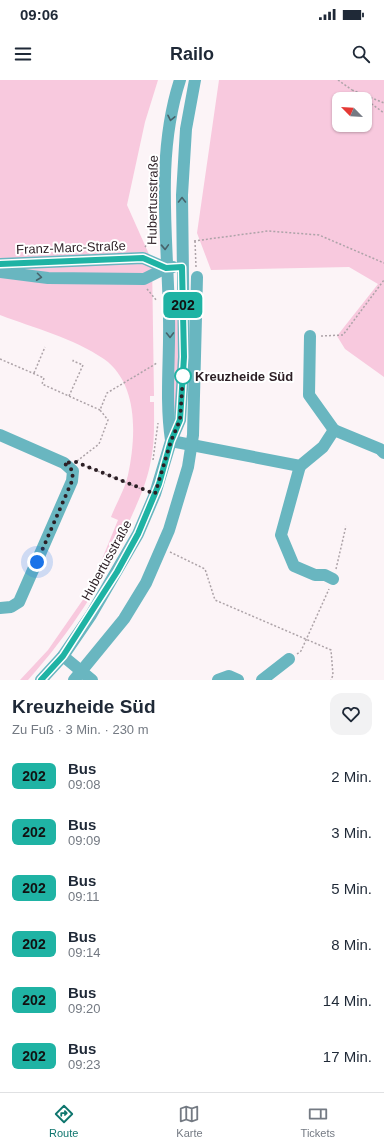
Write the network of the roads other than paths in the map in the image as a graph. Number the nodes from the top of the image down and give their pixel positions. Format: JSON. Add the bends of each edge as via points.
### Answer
{"nodes":[{"id":1,"x":180,"y":80,"type":"edge"},
{"id":2,"x":195,"y":80,"type":"edge"},
{"id":3,"x":0,"y":264,"type":"edge"},
{"id":4,"x":182,"y":267,"type":"junction"},
{"id":5,"x":166,"y":268,"type":"junction"},
{"id":6,"x":0,"y":272,"type":"edge"},
{"id":7,"x":197,"y":277,"type":"road end"},
{"id":8,"x":183,"y":307,"type":"junction"},
{"id":9,"x":196,"y":315,"type":"junction"},
{"id":10,"x":310,"y":336,"type":"road end"},
{"id":11,"x":334,"y":430,"type":"junction"},
{"id":12,"x":0,"y":435,"type":"edge"},
{"id":13,"x":171,"y":441,"type":"junction"},
{"id":14,"x":192,"y":444,"type":"junction"},
{"id":15,"x":384,"y":453,"type":"edge"},
{"id":16,"x":300,"y":466,"type":"junction"},
{"id":17,"x":334,"y":579,"type":"road end"},
{"id":18,"x":0,"y":608,"type":"edge"},
{"id":19,"x":63,"y":656,"type":"junction"},
{"id":20,"x":289,"y":660,"type":"road end"},
{"id":21,"x":78,"y":676,"type":"edge"},
{"id":22,"x":41,"y":680,"type":"edge"},
{"id":23,"x":92,"y":680,"type":"edge"},
{"id":24,"x":218,"y":680,"type":"edge"},
{"id":25,"x":238,"y":680,"type":"edge"},
{"id":26,"x":262,"y":680,"type":"edge"}],
"edges":[{"from":1,"to":5,"type":"street","name":"Hubertusstraße","one_way":true,"via":[[169,127],[164,176]]},
{"from":4,"to":2,"type":"street","name":"Hubertusstraße","one_way":true,"via":[[182,195],[186,129]]},
{"from":3,"to":5,"type":"street","name":"Franz-Marc-Straße","via":[[143,258]]},
{"from":4,"to":5,"type":"street","name":"Franz-Marc-Straße"},
{"from":4,"to":8,"type":"street","name":"Hubertusstraße"},
{"from":6,"to":5,"type":"street","name":"Franz-Marc-Straße","one_way":true,"via":[[48,278],[144,279]]},
{"from":5,"to":13,"type":"street","name":"Hubertusstraße","one_way":true,"via":[[170,355],[168,420]]},
{"from":7,"to":9,"type":"street"},
{"from":8,"to":9,"type":"street"},
{"from":8,"to":13,"type":"street","name":"Hubertusstraße","via":[[184,357],[180,420]]},
{"from":9,"to":14,"type":"street"},
{"from":10,"to":11,"type":"street","via":[[309,395]]},
{"from":11,"to":15,"type":"street"},
{"from":11,"to":16,"type":"street","via":[[323,447]]},
{"from":12,"to":18,"type":"street","via":[[64,463],[73,471],[72,481],[19,602],[11,607]]},
{"from":13,"to":14,"type":"street"},
{"from":13,"to":19,"type":"street","name":"Hubertusstraße","via":[[155,494],[138,534],[117,572]]},
{"from":14,"to":16,"type":"street"},
{"from":14,"to":21,"type":"street","via":[[188,467],[162,548],[146,583],[124,619]]},
{"from":16,"to":17,"type":"street","via":[[281,535],[294,566],[315,575],[325,575]]},
{"from":19,"to":21,"type":"street"},
{"from":19,"to":22,"type":"street","name":"Hubertusstraße"},
{"from":20,"to":26,"type":"street"},
{"from":21,"to":23,"type":"street"},
{"from":24,"to":25,"type":"street","via":[[229,676]]}]}
